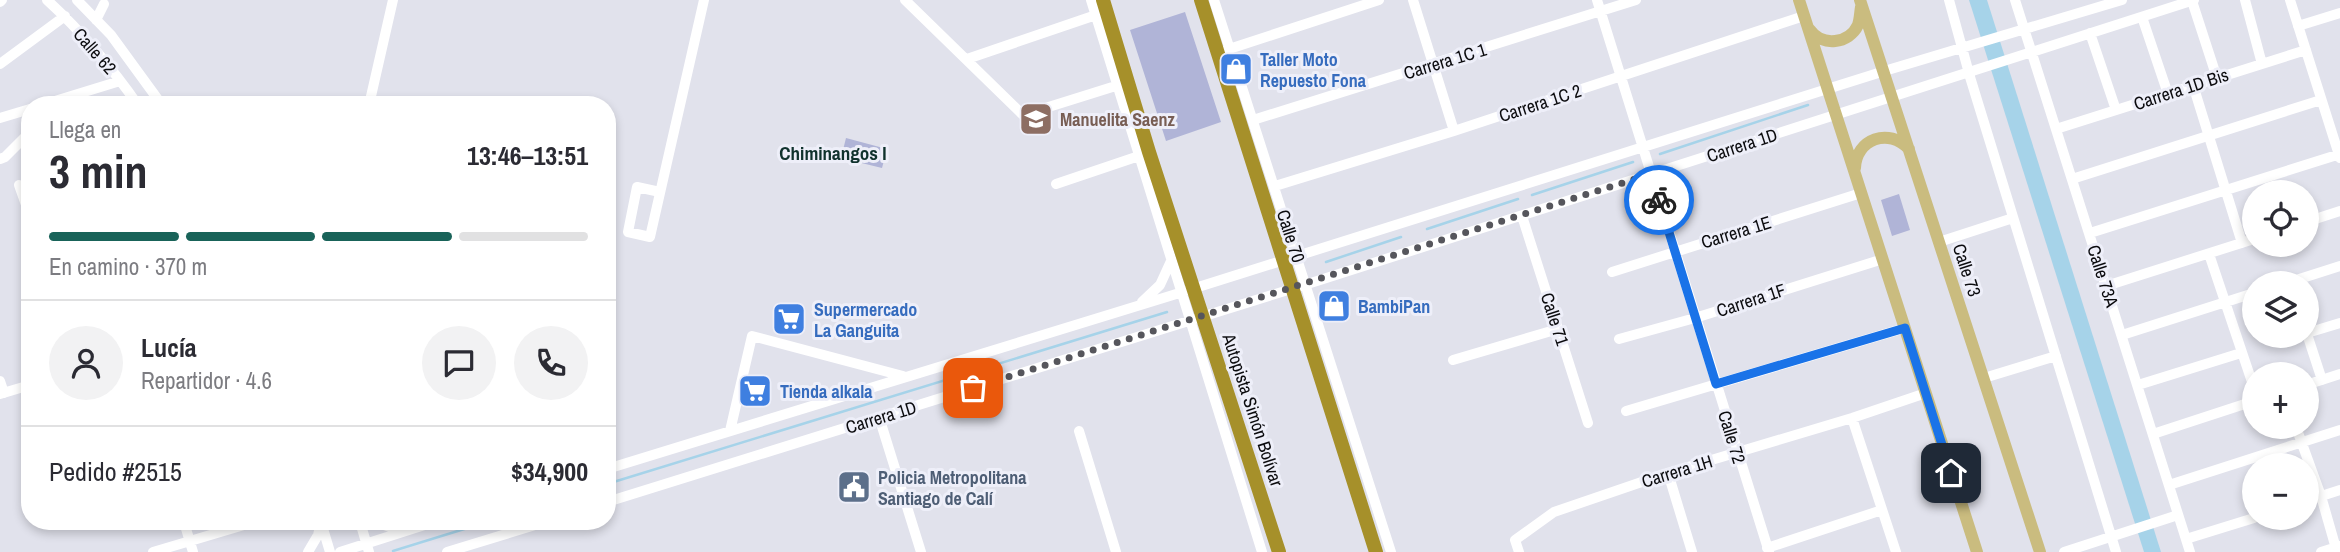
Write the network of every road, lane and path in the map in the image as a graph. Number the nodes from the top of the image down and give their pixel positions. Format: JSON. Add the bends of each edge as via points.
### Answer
{"nodes":[{"id":1,"x":47,"y":0,"type":"edge"},
{"id":2,"x":77,"y":0,"type":"edge"},
{"id":3,"x":393,"y":0,"type":"edge"},
{"id":4,"x":704,"y":0,"type":"edge"},
{"id":5,"x":1091,"y":0,"type":"edge"},
{"id":6,"x":1103,"y":0,"type":"edge"},
{"id":7,"x":1201,"y":0,"type":"edge"},
{"id":8,"x":1214,"y":0,"type":"edge"},
{"id":9,"x":1379,"y":0,"type":"edge"},
{"id":10,"x":1413,"y":0,"type":"edge"},
{"id":11,"x":1597,"y":0,"type":"edge"},
{"id":12,"x":1636,"y":0,"type":"edge"},
{"id":13,"x":1799,"y":0,"type":"edge"},
{"id":14,"x":1949,"y":0,"type":"edge"},
{"id":15,"x":2015,"y":0,"type":"edge"},
{"id":16,"x":2121,"y":0,"type":"edge"},
{"id":17,"x":2193,"y":0,"type":"edge"},
{"id":18,"x":2245,"y":0,"type":"edge"},
{"id":19,"x":2290,"y":0,"type":"edge"},
{"id":20,"x":909,"y":1,"type":"edge"},
{"id":21,"x":1860,"y":2,"type":"edge"},
{"id":22,"x":104,"y":4,"type":"dead end"},
{"id":23,"x":1600,"y":12,"type":"junction"},
{"id":24,"x":2340,"y":13,"type":"edge"},
{"id":25,"x":1096,"y":15,"type":"junction"},
{"id":26,"x":65,"y":16,"type":"junction"},
{"id":27,"x":2142,"y":17,"type":"junction"},
{"id":28,"x":96,"y":20,"type":"junction"},
{"id":29,"x":1806,"y":20,"type":"junction"},
{"id":30,"x":2298,"y":26,"type":"junction"},
{"id":31,"x":2023,"y":31,"type":"junction"},
{"id":32,"x":2090,"y":33,"type":"junction"},
{"id":33,"x":2049,"y":34,"type":"junction"},
{"id":34,"x":1961,"y":48,"type":"junction"},
{"id":35,"x":2306,"y":50,"type":"junction"},
{"id":36,"x":1224,"y":51,"type":"junction"},
{"id":37,"x":2031,"y":52,"type":"junction"},
{"id":38,"x":967,"y":60,"type":"junction"},
{"id":39,"x":0,"y":64,"type":"edge"},
{"id":40,"x":2263,"y":64,"type":"junction"},
{"id":41,"x":1433,"y":65,"type":"junction"},
{"id":42,"x":1883,"y":71,"type":"junction"},
{"id":43,"x":1968,"y":72,"type":"junction"},
{"id":44,"x":1620,"y":76,"type":"junction"},
{"id":45,"x":2217,"y":78,"type":"junction"},
{"id":46,"x":120,"y":80,"type":"junction"},
{"id":47,"x":1123,"y":83,"type":"junction"},
{"id":48,"x":2193,"y":86,"type":"junction"},
{"id":49,"x":1828,"y":89,"type":"junction"},
{"id":50,"x":2168,"y":93,"type":"junction"},
{"id":51,"x":70,"y":96,"type":"edge"},
{"id":52,"x":132,"y":96,"type":"edge"},
{"id":53,"x":155,"y":96,"type":"edge"},
{"id":54,"x":371,"y":96,"type":"edge"},
{"id":55,"x":1892,"y":97,"type":"junction"},
{"id":56,"x":2322,"y":100,"type":"junction"},
{"id":57,"x":2116,"y":110,"type":"junction"},
{"id":58,"x":21,"y":111,"type":"edge"},
{"id":59,"x":1836,"y":115,"type":"junction"},
{"id":60,"x":0,"y":117,"type":"edge"},
{"id":61,"x":1253,"y":120,"type":"junction"},
{"id":62,"x":2056,"y":129,"type":"junction"},
{"id":63,"x":1454,"y":131,"type":"junction"},
{"id":64,"x":2209,"y":136,"type":"junction"},
{"id":65,"x":21,"y":141,"type":"edge"},
{"id":66,"x":1642,"y":147,"type":"junction"},
{"id":67,"x":1911,"y":152,"type":"junction"},
{"id":68,"x":2339,"y":155,"type":"edge"},
{"id":69,"x":1139,"y":156,"type":"junction"},
{"id":70,"x":0,"y":159,"type":"edge"},
{"id":71,"x":1855,"y":171,"type":"junction"},
{"id":72,"x":1651,"y":174,"type":"junction"},
{"id":73,"x":2073,"y":179,"type":"junction"},
{"id":74,"x":1056,"y":184,"type":"dead end"},
{"id":75,"x":19,"y":185,"type":"dead end"},
{"id":76,"x":1275,"y":186,"type":"junction"},
{"id":77,"x":2226,"y":190,"type":"junction"},
{"id":78,"x":21,"y":191,"type":"edge"},
{"id":79,"x":660,"y":192,"type":"junction"},
{"id":80,"x":1861,"y":193,"type":"junction"},
{"id":81,"x":2340,"y":211,"type":"edge"},
{"id":82,"x":1522,"y":216,"type":"junction"},
{"id":83,"x":2013,"y":218,"type":"junction"},
{"id":84,"x":2319,"y":218,"type":"edge"},
{"id":85,"x":2090,"y":233,"type":"junction"},
{"id":86,"x":1940,"y":242,"type":"junction"},
{"id":87,"x":2242,"y":243,"type":"joint"},
{"id":88,"x":1674,"y":251,"type":"junction"},
{"id":89,"x":2209,"y":254,"type":"junction"},
{"id":90,"x":1290,"y":257,"type":"junction"},
{"id":91,"x":1883,"y":259,"type":"junction"},
{"id":92,"x":1171,"y":260,"type":"junction"},
{"id":93,"x":2340,"y":266,"type":"edge"},
{"id":94,"x":1612,"y":272,"type":"dead end"},
{"id":95,"x":2319,"y":273,"type":"edge"},
{"id":96,"x":1307,"y":285,"type":"junction"},
{"id":97,"x":2106,"y":286,"type":"junction"},
{"id":98,"x":1292,"y":289,"type":"junction"},
{"id":99,"x":1188,"y":290,"type":"junction"},
{"id":100,"x":2242,"y":297,"type":"edge"},
{"id":101,"x":2225,"y":302,"type":"junction"},
{"id":102,"x":1132,"y":307,"type":"junction"},
{"id":103,"x":1695,"y":318,"type":"junction"},
{"id":104,"x":1197,"y":319,"type":"junction"},
{"id":105,"x":2340,"y":323,"type":"edge"},
{"id":106,"x":1905,"y":328,"type":"junction"},
{"id":107,"x":1558,"y":329,"type":"junction"},
{"id":108,"x":2319,"y":329,"type":"edge"},
{"id":109,"x":2122,"y":335,"type":"junction"},
{"id":110,"x":1619,"y":339,"type":"dead end"},
{"id":111,"x":2312,"y":348,"type":"edge"},
{"id":112,"x":2241,"y":353,"type":"junction"},
{"id":113,"x":2056,"y":356,"type":"junction"},
{"id":114,"x":1453,"y":360,"type":"dead end"},
{"id":115,"x":2244,"y":362,"type":"edge"},
{"id":116,"x":1210,"y":363,"type":"junction"},
{"id":117,"x":1333,"y":368,"type":"junction"},
{"id":118,"x":876,"y":369,"type":"junction"},
{"id":119,"x":1319,"y":373,"type":"junction"},
{"id":120,"x":2340,"y":374,"type":"edge"},
{"id":121,"x":905,"y":377,"type":"junction"},
{"id":122,"x":1984,"y":378,"type":"junction"},
{"id":123,"x":2322,"y":380,"type":"junction"},
{"id":124,"x":0,"y":381,"type":"edge"},
{"id":125,"x":2319,"y":381,"type":"edge"},
{"id":126,"x":1716,"y":384,"type":"junction"},
{"id":127,"x":2138,"y":385,"type":"junction"},
{"id":128,"x":21,"y":388,"type":"edge"},
{"id":129,"x":872,"y":388,"type":"junction"},
{"id":130,"x":1926,"y":393,"type":"junction"},
{"id":131,"x":2,"y":394,"type":"edge"},
{"id":132,"x":2242,"y":405,"type":"edge"},
{"id":133,"x":1626,"y":411,"type":"dead end"},
{"id":134,"x":879,"y":417,"type":"junction"},
{"id":135,"x":1852,"y":418,"type":"junction"},
{"id":136,"x":1588,"y":423,"type":"dead end"},
{"id":137,"x":2340,"y":430,"type":"edge"},
{"id":138,"x":730,"y":431,"type":"junction"},
{"id":139,"x":1079,"y":431,"type":"dead end"},
{"id":140,"x":2153,"y":434,"type":"junction"},
{"id":141,"x":2300,"y":439,"type":"edge"},
{"id":142,"x":2301,"y":443,"type":"junction"},
{"id":143,"x":1737,"y":453,"type":"junction"},
{"id":144,"x":616,"y":466,"type":"edge"},
{"id":145,"x":1668,"y":473,"type":"junction"},
{"id":146,"x":2169,"y":485,"type":"junction"},
{"id":147,"x":2340,"y":490,"type":"edge"},
{"id":148,"x":2321,"y":496,"type":"junction"},
{"id":149,"x":616,"y":499,"type":"edge"},
{"id":150,"x":1882,"y":510,"type":"junction"},
{"id":151,"x":2178,"y":515,"type":"junction"},
{"id":152,"x":2242,"y":522,"type":"edge"},
{"id":153,"x":187,"y":530,"type":"edge"},
{"id":154,"x":226,"y":530,"type":"edge"},
{"id":155,"x":319,"y":530,"type":"edge"},
{"id":156,"x":323,"y":530,"type":"edge"},
{"id":157,"x":362,"y":530,"type":"edge"},
{"id":158,"x":409,"y":530,"type":"edge"},
{"id":159,"x":519,"y":530,"type":"edge"},
{"id":160,"x":2112,"y":537,"type":"junction"},
{"id":161,"x":2186,"y":539,"type":"junction"},
{"id":162,"x":190,"y":540,"type":"junction"},
{"id":163,"x":368,"y":548,"type":"edge"},
{"id":164,"x":2337,"y":548,"type":"edge"},
{"id":165,"x":1768,"y":550,"type":"edge"},
{"id":166,"x":153,"y":552,"type":"edge"},
{"id":167,"x":193,"y":552,"type":"edge"},
{"id":168,"x":308,"y":552,"type":"edge"},
{"id":169,"x":330,"y":552,"type":"edge"},
{"id":170,"x":341,"y":552,"type":"edge"},
{"id":171,"x":447,"y":552,"type":"edge"},
{"id":172,"x":921,"y":552,"type":"edge"},
{"id":173,"x":1116,"y":552,"type":"edge"},
{"id":174,"x":1262,"y":552,"type":"edge"},
{"id":175,"x":1279,"y":552,"type":"edge"},
{"id":176,"x":1376,"y":552,"type":"edge"},
{"id":177,"x":1391,"y":552,"type":"edge"},
{"id":178,"x":1519,"y":552,"type":"edge"},
{"id":179,"x":1692,"y":552,"type":"edge"},
{"id":180,"x":1896,"y":552,"type":"edge"},
{"id":181,"x":1977,"y":552,"type":"edge"},
{"id":182,"x":2040,"y":552,"type":"edge"},
{"id":183,"x":2064,"y":552,"type":"edge"},
{"id":184,"x":2116,"y":552,"type":"edge"},
{"id":185,"x":2190,"y":552,"type":"edge"},
{"id":186,"x":2321,"y":552,"type":"edge"}],
"edges":[{"from":1,"to":26,"type":"street","name":"Calle 62"},
{"from":2,"to":28,"type":"street","name":"Calle 62"},
{"from":3,"to":54,"type":"street"},
{"from":4,"to":79,"type":"street"},
{"from":5,"to":25,"type":"street"},
{"from":6,"to":47,"type":"highway","name":"Autopista Simón Bolívar"},
{"from":7,"to":36,"type":"highway"},
{"from":8,"to":36,"type":"street","name":"Calle 70"},
{"from":9,"to":36,"type":"street"},
{"from":10,"to":41,"type":"street"},
{"from":11,"to":23,"type":"street","name":"Calle 72"},
{"from":12,"to":23,"type":"street","name":"Carrera 1C 1"},
{"from":13,"to":29,"type":"main road"},
{"from":14,"to":34,"type":"street"},
{"from":15,"to":31,"type":"street","name":"Calle 73A"},
{"from":16,"to":33,"type":"street","name":"Carrera 1D"},
{"from":17,"to":27,"type":"street","name":"Carrera 1D"},
{"from":17,"to":45,"type":"street"},
{"from":18,"to":40,"type":"street"},
{"from":19,"to":30,"type":"street"},
{"from":20,"to":38,"type":"street"},
{"from":21,"to":29,"type":"main road","via":[[1857,27],[1841,40],[1820,39],[1811,33]]},
{"from":21,"to":42,"type":"main road","name":"Calle 73"},
{"from":22,"to":28,"type":"street"},
{"from":23,"to":41,"type":"street","name":"Carrera 1C 1"},
{"from":23,"to":44,"type":"street","name":"Calle 72"},
{"from":24,"to":30,"type":"street"},
{"from":25,"to":38,"type":"street"},
{"from":25,"to":47,"type":"street"},
{"from":26,"to":39,"type":"street"},
{"from":26,"to":46,"type":"street","name":"Calle 62"},
{"from":27,"to":32,"type":"street","name":"Carrera 1D"},
{"from":27,"to":50,"type":"street"},
{"from":28,"to":53,"type":"street","name":"Calle 62"},
{"from":29,"to":44,"type":"street","name":"Carrera 1C 2"},
{"from":29,"to":49,"type":"main road"},
{"from":30,"to":35,"type":"street"},
{"from":31,"to":33,"type":"street","name":"Carrera 1D"},
{"from":31,"to":34,"type":"street","name":"Carrera 1D"},
{"from":31,"to":37,"type":"street","name":"Calle 73A"},
{"from":32,"to":33,"type":"street","name":"Carrera 1D"},
{"from":32,"to":57,"type":"street"},
{"from":33,"to":37,"type":"street","name":"Carrera 1D"},
{"from":34,"to":42,"type":"street","name":"Carrera 1D"},
{"from":34,"to":43,"type":"street"},
{"from":35,"to":40,"type":"street","name":"Carrera 1D Bis"},
{"from":35,"to":56,"type":"street"},
{"from":36,"to":61,"type":"street","name":"Calle 70"},
{"from":36,"to":90,"type":"highway"},
{"from":37,"to":43,"type":"street","name":"Carrera 1D"},
{"from":37,"to":62,"type":"street","name":"Calle 73A"},
{"from":38,"to":47,"type":"street","via":[[1023,115]]},
{"from":40,"to":45,"type":"street","name":"Carrera 1D Bis"},
{"from":41,"to":61,"type":"street","name":"Carrera 1C 1"},
{"from":41,"to":63,"type":"street"},
{"from":42,"to":49,"type":"street","name":"Carrera 1D"},
{"from":42,"to":55,"type":"main road","name":"Calle 73"},
{"from":43,"to":55,"type":"street","name":"Carrera 1D"},
{"from":43,"to":83,"type":"street"},
{"from":44,"to":63,"type":"street","name":"Carrera 1C 2"},
{"from":44,"to":66,"type":"street","name":"Calle 72"},
{"from":45,"to":48,"type":"street","name":"Carrera 1D Bis"},
{"from":46,"to":51,"type":"street"},
{"from":46,"to":52,"type":"street","name":"Calle 62"},
{"from":47,"to":69,"type":"street"},
{"from":47,"to":99,"type":"highway","name":"Autopista Simón Bolívar"},
{"from":48,"to":50,"type":"street","name":"Carrera 1D Bis"},
{"from":48,"to":64,"type":"street"},
{"from":49,"to":59,"type":"main road"},
{"from":49,"to":66,"type":"street","name":"Carrera 1D"},
{"from":50,"to":57,"type":"street","name":"Carrera 1D Bis"},
{"from":55,"to":59,"type":"street","name":"Carrera 1D"},
{"from":55,"to":67,"type":"main road","name":"Calle 73"},
{"from":56,"to":64,"type":"street"},
{"from":56,"to":68,"type":"street"},
{"from":57,"to":62,"type":"street","name":"Carrera 1D Bis"},
{"from":58,"to":60,"type":"street"},
{"from":59,"to":71,"type":"main road"},
{"from":59,"to":72,"type":"street","name":"Carrera 1D"},
{"from":61,"to":76,"type":"street","name":"Calle 70"},
{"from":62,"to":73,"type":"street","name":"Calle 73A"},
{"from":63,"to":76,"type":"street","name":"Carrera 1C 2"},
{"from":64,"to":73,"type":"street"},
{"from":64,"to":77,"type":"street"},
{"from":65,"to":70,"type":"street"},
{"from":66,"to":72,"type":"street","name":"Calle 72"},
{"from":66,"to":90,"type":"street","name":"Carrera 1D"},
{"from":67,"to":71,"type":"main road","via":[[1897,139],[1877,138],[1858,153]]},
{"from":67,"to":86,"type":"main road","name":"Calle 73"},
{"from":68,"to":77,"type":"street"},
{"from":69,"to":74,"type":"street"},
{"from":69,"to":92,"type":"street"},
{"from":71,"to":80,"type":"main road"},
{"from":72,"to":82,"type":"street","name":"Carrera 1D"},
{"from":72,"to":88,"type":"street","name":"Calle 72"},
{"from":73,"to":85,"type":"street","name":"Calle 73A"},
{"from":75,"to":78,"type":"street"},
{"from":76,"to":90,"type":"street","name":"Calle 70"},
{"from":77,"to":85,"type":"street"},
{"from":77,"to":87,"type":"street"},
{"from":79,"to":79,"type":"street","via":[[650,237],[628,232],[637,187]]},
{"from":80,"to":88,"type":"street","name":"Carrera 1E"},
{"from":80,"to":91,"type":"main road"},
{"from":81,"to":84,"type":"street"},
{"from":82,"to":96,"type":"street","name":"Carrera 1D"},
{"from":82,"to":107,"type":"street","name":"Calle 71"},
{"from":83,"to":86,"type":"street"},
{"from":83,"to":113,"type":"street"},
{"from":85,"to":97,"type":"street","name":"Calle 73A"},
{"from":86,"to":122,"type":"main road","name":"Calle 73"},
{"from":87,"to":89,"type":"street"},
{"from":88,"to":94,"type":"street","name":"Carrera 1E"},
{"from":88,"to":103,"type":"street","name":"Calle 72"},
{"from":89,"to":97,"type":"street"},
{"from":89,"to":101,"type":"street"},
{"from":90,"to":96,"type":"street","name":"Calle 70"},
{"from":90,"to":98,"type":"highway"},
{"from":90,"to":99,"type":"street","name":"Carrera 1D"},
{"from":91,"to":103,"type":"street","name":"Carrera 1F"},
{"from":91,"to":106,"type":"main road"},
{"from":92,"to":99,"type":"street"},
{"from":92,"to":102,"type":"street","via":[[1160,285]]},
{"from":93,"to":95,"type":"street"},
{"from":96,"to":98,"type":"street","name":"Carrera 1D"},
{"from":96,"to":117,"type":"street","name":"Calle 70"},
{"from":97,"to":109,"type":"street","name":"Calle 73A"},
{"from":98,"to":104,"type":"street","name":"Carrera 1D"},
{"from":98,"to":119,"type":"highway"},
{"from":99,"to":102,"type":"street","name":"Carrera 1D"},
{"from":99,"to":104,"type":"highway","name":"Autopista Simón Bolívar"},
{"from":100,"to":101,"type":"street"},
{"from":101,"to":109,"type":"street"},
{"from":101,"to":112,"type":"street"},
{"from":102,"to":121,"type":"street","name":"Carrera 1D"},
{"from":103,"to":110,"type":"street","name":"Carrera 1F"},
{"from":103,"to":126,"type":"street","name":"Calle 72"},
{"from":104,"to":116,"type":"highway","name":"Autopista Simón Bolívar"},
{"from":104,"to":134,"type":"street","name":"Carrera 1D"},
{"from":105,"to":108,"type":"street"},
{"from":106,"to":126,"type":"street"},
{"from":106,"to":130,"type":"main road"},
{"from":107,"to":114,"type":"street"},
{"from":107,"to":136,"type":"street","name":"Calle 71"},
{"from":109,"to":127,"type":"street","name":"Calle 73A"},
{"from":111,"to":123,"type":"street"},
{"from":112,"to":115,"type":"street"},
{"from":112,"to":127,"type":"street"},
{"from":113,"to":122,"type":"street"},
{"from":113,"to":160,"type":"street"},
{"from":116,"to":174,"type":"street"},
{"from":116,"to":175,"type":"highway","name":"Autopista Simón Bolívar"},
{"from":117,"to":119,"type":"street"},
{"from":117,"to":177,"type":"street","name":"Calle 70"},
{"from":118,"to":121,"type":"street"},
{"from":118,"to":129,"type":"street"},
{"from":118,"to":138,"type":"street","via":[[752,336]]},
{"from":119,"to":176,"type":"highway"},
{"from":120,"to":123,"type":"street"},
{"from":121,"to":129,"type":"street","name":"Carrera 1D"},
{"from":122,"to":182,"type":"main road","name":"Calle 73"},
{"from":123,"to":125,"type":"street"},
{"from":124,"to":131,"type":"street"},
{"from":126,"to":133,"type":"street"},
{"from":126,"to":143,"type":"street","name":"Calle 72"},
{"from":127,"to":140,"type":"street","name":"Calle 73A"},
{"from":128,"to":131,"type":"street"},
{"from":129,"to":138,"type":"street","name":"Carrera 1D"},
{"from":130,"to":135,"type":"street","name":"Carrera 1H"},
{"from":130,"to":181,"type":"main road"},
{"from":132,"to":140,"type":"street"},
{"from":134,"to":149,"type":"street","name":"Carrera 1D"},
{"from":134,"to":172,"type":"street"},
{"from":135,"to":143,"type":"street","name":"Carrera 1H"},
{"from":135,"to":150,"type":"street"},
{"from":137,"to":142,"type":"street"},
{"from":138,"to":144,"type":"street","name":"Carrera 1D"},
{"from":139,"to":173,"type":"street"},
{"from":140,"to":146,"type":"street","name":"Calle 73A"},
{"from":141,"to":142,"type":"street"},
{"from":142,"to":146,"type":"street"},
{"from":142,"to":148,"type":"street"},
{"from":143,"to":145,"type":"street","name":"Carrera 1H"},
{"from":143,"to":165,"type":"street","name":"Calle 72"},
{"from":145,"to":178,"type":"street","name":"Carrera 1H","via":[[1554,512],[1515,540]]},
{"from":145,"to":179,"type":"street"},
{"from":146,"to":151,"type":"street","name":"Calle 73A"},
{"from":147,"to":148,"type":"street"},
{"from":148,"to":164,"type":"street"},
{"from":150,"to":165,"type":"street"},
{"from":150,"to":180,"type":"street"},
{"from":151,"to":160,"type":"street"},
{"from":151,"to":161,"type":"street","name":"Calle 73A"},
{"from":152,"to":161,"type":"street"},
{"from":153,"to":162,"type":"street"},
{"from":154,"to":162,"type":"street"},
{"from":155,"to":168,"type":"street"},
{"from":156,"to":169,"type":"street"},
{"from":157,"to":163,"type":"street"},
{"from":158,"to":163,"type":"street"},
{"from":159,"to":171,"type":"street"},
{"from":160,"to":183,"type":"street"},
{"from":160,"to":184,"type":"street"},
{"from":161,"to":185,"type":"street","name":"Calle 73A"},
{"from":162,"to":166,"type":"street"},
{"from":162,"to":167,"type":"street"},
{"from":163,"to":170,"type":"street"},
{"from":164,"to":186,"type":"street"}]}
